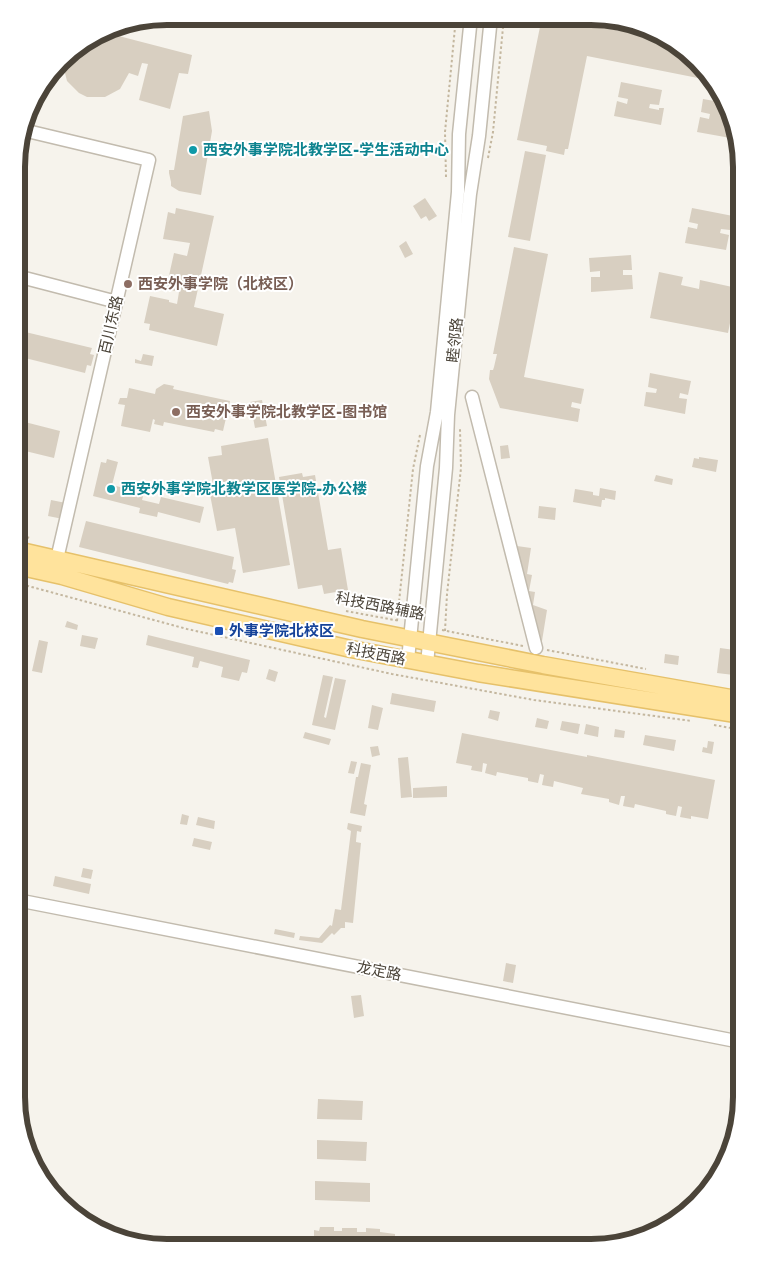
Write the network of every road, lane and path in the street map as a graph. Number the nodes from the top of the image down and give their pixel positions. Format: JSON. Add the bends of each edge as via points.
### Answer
{"nodes":[{"id":1,"x":455,"y":25,"type":"edge"},
{"id":2,"x":470,"y":25,"type":"edge"},
{"id":3,"x":490,"y":25,"type":"edge"},
{"id":4,"x":503,"y":25,"type":"edge"},
{"id":5,"x":30,"y":132,"type":"edge"},
{"id":6,"x":488,"y":160,"type":"dead end"},
{"id":7,"x":446,"y":178,"type":"dead end"},
{"id":8,"x":25,"y":278,"type":"edge"},
{"id":9,"x":117,"y":302,"type":"junction"},
{"id":10,"x":472,"y":397,"type":"dead end"},
{"id":11,"x":460,"y":427,"type":"dead end"},
{"id":12,"x":422,"y":429,"type":"dead end"},
{"id":13,"x":25,"y":537,"type":"edge"},
{"id":14,"x":33,"y":539,"type":"dead end"},
{"id":15,"x":25,"y":552,"type":"edge"},
{"id":16,"x":57,"y":559,"type":"junction"},
{"id":17,"x":25,"y":568,"type":"edge"},
{"id":18,"x":346,"y":611,"type":"dead end"},
{"id":19,"x":404,"y":630,"type":"junction"},
{"id":20,"x":437,"y":636,"type":"junction"},
{"id":21,"x":536,"y":648,"type":"junction"},
{"id":22,"x":408,"y":660,"type":"junction"},
{"id":23,"x":427,"y":664,"type":"junction"},
{"id":24,"x":650,"y":669,"type":"dead end"},
{"id":25,"x":733,"y":698,"type":"edge"},
{"id":26,"x":733,"y":714,"type":"edge"},
{"id":27,"x":25,"y":902,"type":"edge"},
{"id":28,"x":733,"y":1040,"type":"edge"}],
"edges":[{"from":1,"to":7,"type":"path","via":[[445,132]]},
{"from":2,"to":19,"type":"street","name":"睦邻路","via":[[437,412]]},
{"from":3,"to":20,"type":"street","name":"睦邻路","via":[[449,405]]},
{"from":4,"to":6,"type":"path"},
{"from":5,"to":9,"type":"street","name":"百川东路","via":[[149,160]]},
{"from":8,"to":9,"type":"street"},
{"from":9,"to":16,"type":"street","name":"百川东路"},
{"from":10,"to":21,"type":"street"},
{"from":11,"to":20,"type":"path","via":[[461,468],[447,594]]},
{"from":12,"to":19,"type":"path","via":[[413,469]]},
{"from":13,"to":14,"type":"path"},
{"from":15,"to":16,"type":"main road","name":"科技西路"},
{"from":16,"to":19,"type":"main road","name":"科技西路"},
{"from":17,"to":22,"type":"main road","name":"科技西路","via":[[168,607]]},
{"from":18,"to":19,"type":"path","name":"科技西路辅路"},
{"from":19,"to":20,"type":"main road","name":"科技西路"},
{"from":19,"to":22,"type":"street","name":"睦邻路"},
{"from":20,"to":21,"type":"path"},
{"from":20,"to":23,"type":"street","name":"睦邻路"},
{"from":20,"to":25,"type":"main road","name":"科技西路","via":[[543,665]]},
{"from":21,"to":24,"type":"path"},
{"from":22,"to":23,"type":"main road","name":"科技西路"},
{"from":23,"to":26,"type":"main road","name":"科技西路"},
{"from":27,"to":28,"type":"street","name":"龙定路"}]}
